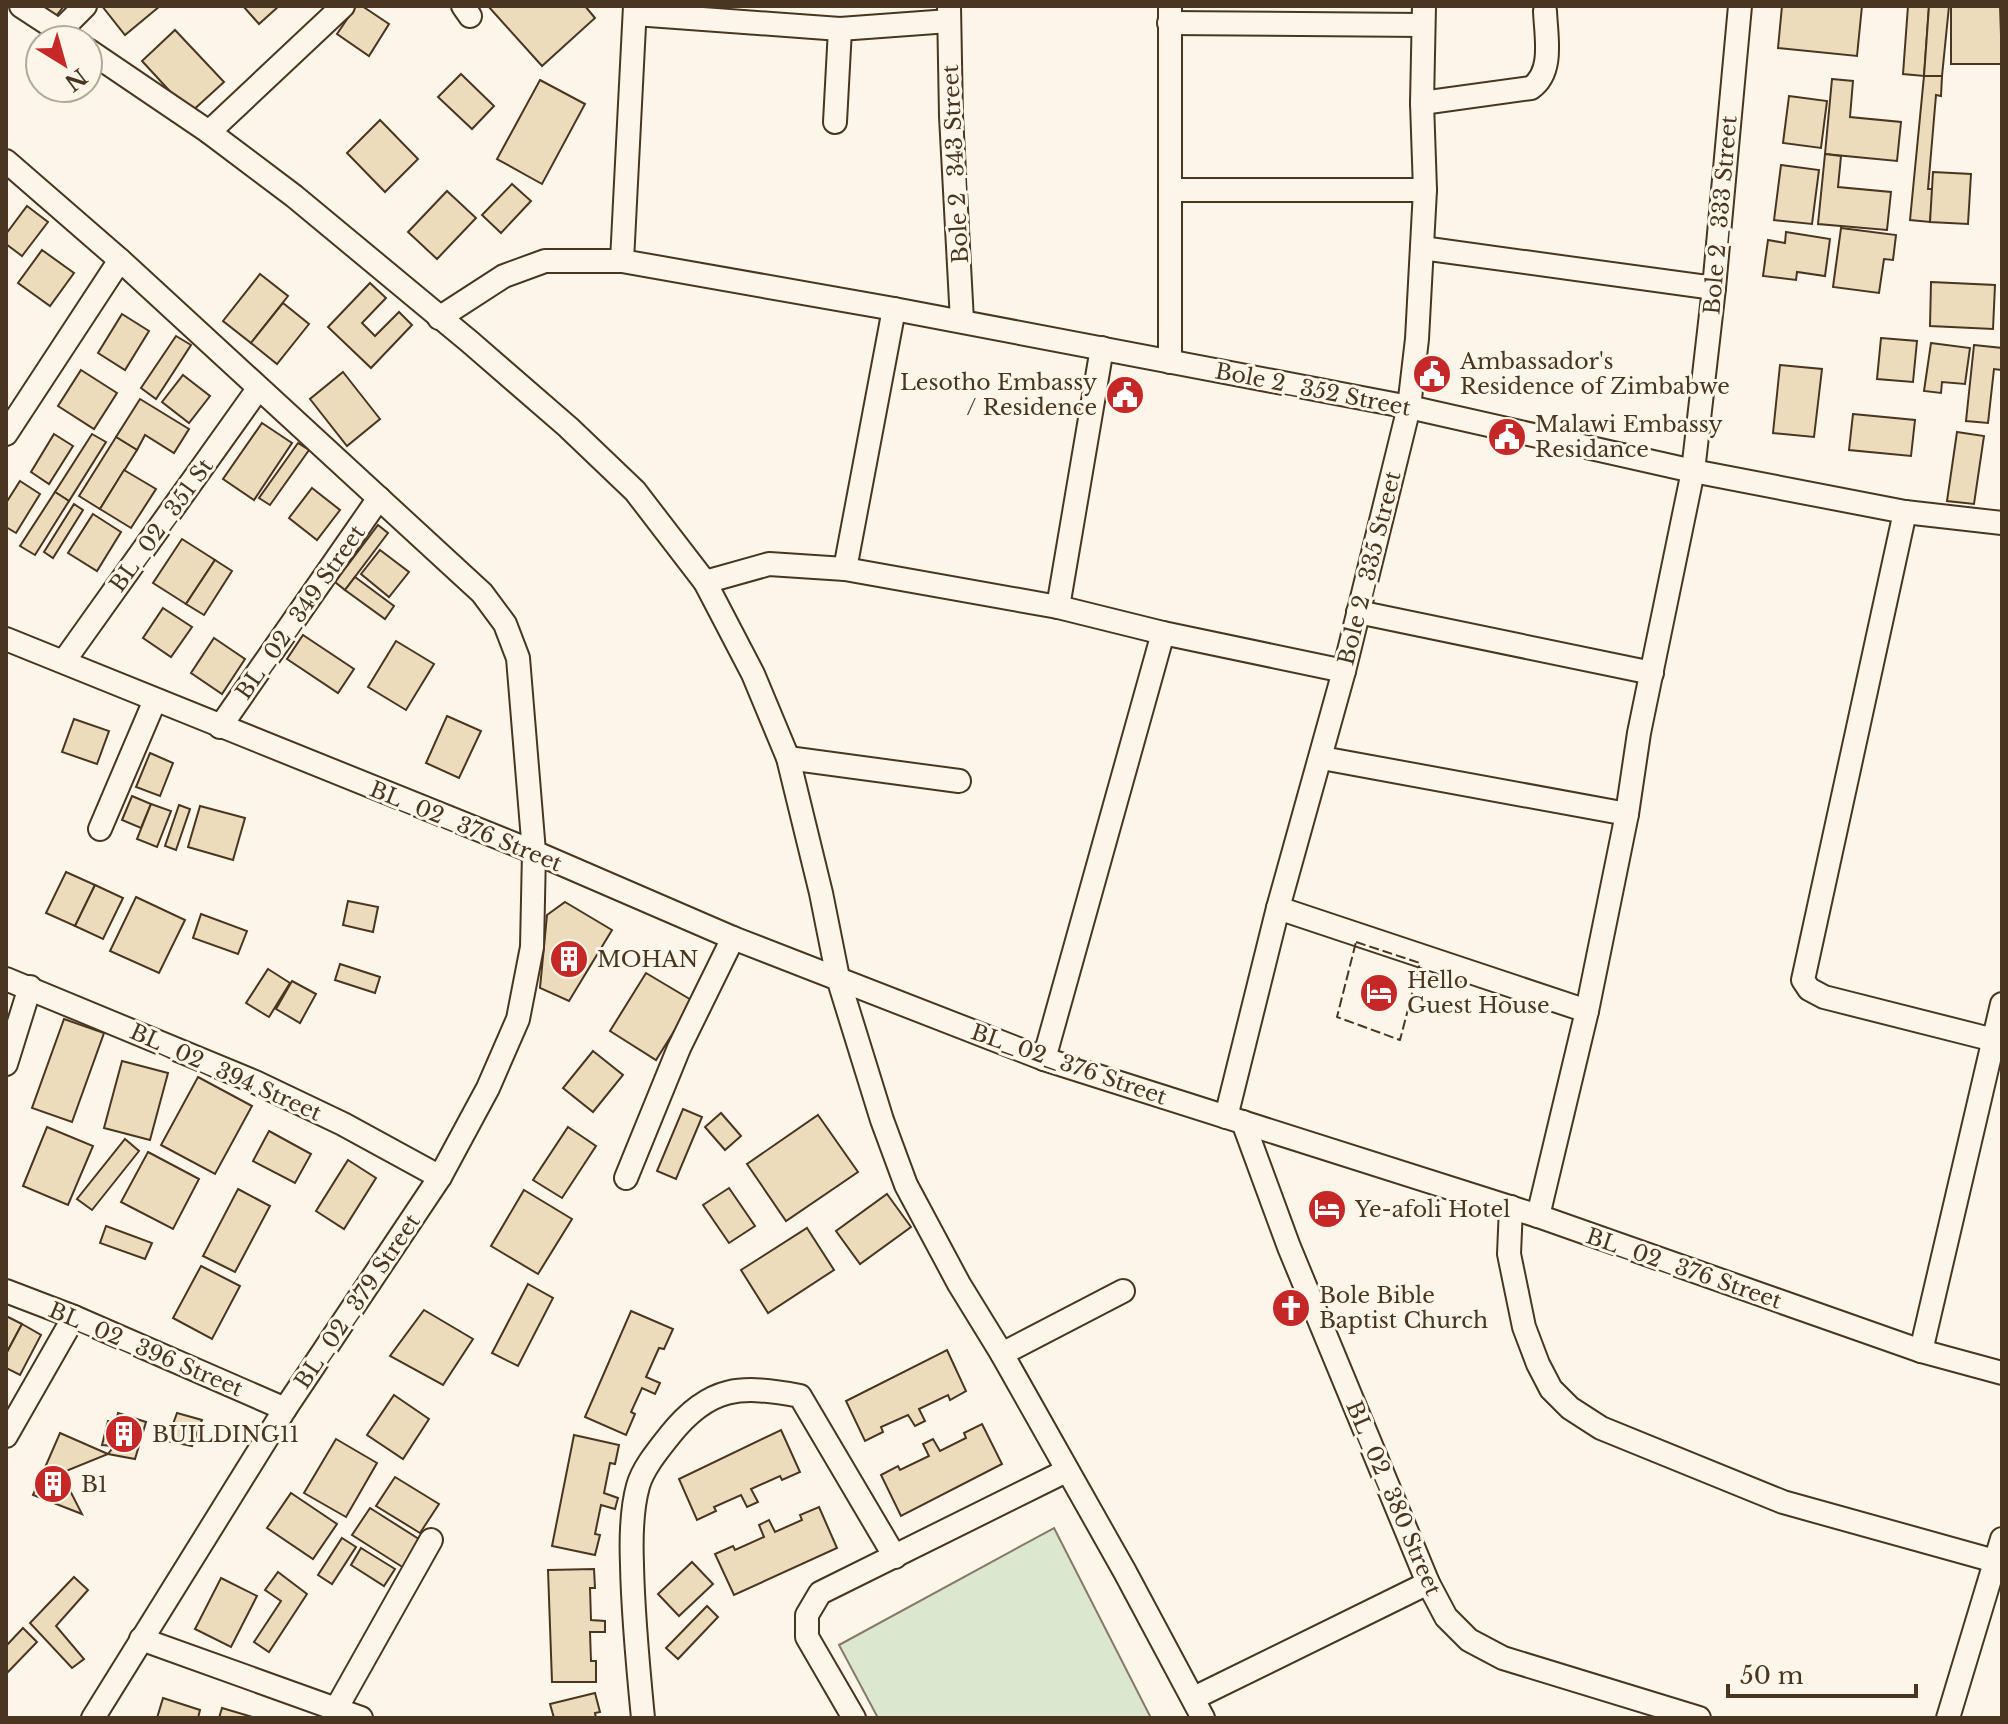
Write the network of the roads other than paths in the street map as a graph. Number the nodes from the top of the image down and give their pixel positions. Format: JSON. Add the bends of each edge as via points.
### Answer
{"nodes":[{"id":1,"x":21,"y":6,"type":"edge"},
{"id":2,"x":85,"y":6,"type":"edge"},
{"id":3,"x":343,"y":6,"type":"edge"},
{"id":4,"x":1740,"y":6,"type":"edge"},
{"id":5,"x":635,"y":10,"type":"edge"},
{"id":6,"x":1545,"y":11,"type":"dead end"},
{"id":7,"x":949,"y":14,"type":"edge"},
{"id":8,"x":1170,"y":14,"type":"edge"},
{"id":9,"x":1424,"y":15,"type":"edge"},
{"id":10,"x":48,"y":24,"type":"edge"},
{"id":11,"x":74,"y":24,"type":"edge"},
{"id":12,"x":840,"y":29,"type":"junction"},
{"id":13,"x":104,"y":61,"type":"edge"},
{"id":14,"x":1422,"y":103,"type":"junction"},
{"id":15,"x":835,"y":122,"type":"dead end"},
{"id":16,"x":209,"y":132,"type":"junction"},
{"id":17,"x":6,"y":161,"type":"edge"},
{"id":18,"x":1171,"y":190,"type":"junction"},
{"id":19,"x":1425,"y":190,"type":"junction"},
{"id":20,"x":1422,"y":248,"type":"junction"},
{"id":21,"x":120,"y":260,"type":"junction"},
{"id":22,"x":622,"y":261,"type":"junction"},
{"id":23,"x":1714,"y":288,"type":"junction"},
{"id":24,"x":894,"y":309,"type":"junction"},
{"id":25,"x":439,"y":318,"type":"junction"},
{"id":26,"x":962,"y":321,"type":"junction"},
{"id":27,"x":1102,"y":348,"type":"junction"},
{"id":28,"x":1170,"y":362,"type":"junction"},
{"id":29,"x":258,"y":389,"type":"junction"},
{"id":30,"x":1409,"y":407,"type":"junction"},
{"id":31,"x":6,"y":434,"type":"edge"},
{"id":32,"x":1693,"y":471,"type":"junction"},
{"id":33,"x":379,"y":498,"type":"junction"},
{"id":34,"x":1905,"y":512,"type":"junction"},
{"id":35,"x":2002,"y":523,"type":"edge"},
{"id":36,"x":845,"y":569,"type":"junction"},
{"id":37,"x":705,"y":582,"type":"junction"},
{"id":38,"x":1058,"y":607,"type":"junction"},
{"id":39,"x":1358,"y":612,"type":"junction"},
{"id":40,"x":1163,"y":633,"type":"junction"},
{"id":41,"x":6,"y":639,"type":"edge"},
{"id":42,"x":64,"y":661,"type":"junction"},
{"id":43,"x":1344,"y":671,"type":"junction"},
{"id":44,"x":1652,"y":673,"type":"junction"},
{"id":45,"x":155,"y":700,"type":"junction"},
{"id":46,"x":220,"y":727,"type":"junction"},
{"id":47,"x":788,"y":758,"type":"junction"},
{"id":48,"x":1322,"y":758,"type":"junction"},
{"id":49,"x":959,"y":781,"type":"dead end"},
{"id":50,"x":1627,"y":814,"type":"junction"},
{"id":51,"x":100,"y":829,"type":"dead end"},
{"id":52,"x":534,"y":852,"type":"junction"},
{"id":53,"x":1278,"y":908,"type":"junction"},
{"id":54,"x":733,"y":938,"type":"junction"},
{"id":55,"x":838,"y":978,"type":"junction"},
{"id":56,"x":6,"y":979,"type":"edge"},
{"id":57,"x":30,"y":987,"type":"junction"},
{"id":58,"x":2002,"y":1004,"type":"edge"},
{"id":59,"x":1587,"y":1011,"type":"junction"},
{"id":60,"x":1994,"y":1040,"type":"junction"},
{"id":61,"x":1044,"y":1059,"type":"junction"},
{"id":62,"x":6,"y":1064,"type":"edge"},
{"id":63,"x":1234,"y":1120,"type":"junction"},
{"id":64,"x":440,"y":1177,"type":"junction"},
{"id":65,"x":626,"y":1178,"type":"dead end"},
{"id":66,"x":1511,"y":1207,"type":"junction"},
{"id":67,"x":1538,"y":1216,"type":"junction"},
{"id":68,"x":6,"y":1291,"type":"edge"},
{"id":69,"x":1123,"y":1291,"type":"dead end"},
{"id":70,"x":74,"y":1317,"type":"junction"},
{"id":71,"x":1921,"y":1351,"type":"junction"},
{"id":72,"x":1002,"y":1354,"type":"junction"},
{"id":73,"x":2002,"y":1373,"type":"edge"},
{"id":74,"x":285,"y":1409,"type":"junction"},
{"id":75,"x":6,"y":1436,"type":"edge"},
{"id":76,"x":1066,"y":1471,"type":"junction"},
{"id":77,"x":2002,"y":1539,"type":"edge"},
{"id":78,"x":431,"y":1540,"type":"dead end"},
{"id":79,"x":895,"y":1557,"type":"junction"},
{"id":80,"x":1999,"y":1563,"type":"edge"},
{"id":81,"x":1428,"y":1583,"type":"junction"},
{"id":82,"x":141,"y":1639,"type":"junction"},
{"id":83,"x":1198,"y":1708,"type":"edge"},
{"id":84,"x":336,"y":1709,"type":"junction"},
{"id":85,"x":93,"y":1718,"type":"edge"},
{"id":86,"x":361,"y":1718,"type":"edge"},
{"id":87,"x":643,"y":1718,"type":"edge"},
{"id":88,"x":854,"y":1718,"type":"edge"},
{"id":89,"x":1699,"y":1718,"type":"edge"},
{"id":90,"x":1948,"y":1718,"type":"edge"}],
"edges":[{"from":1,"to":10,"type":"street"},
{"from":2,"to":11,"type":"street"},
{"from":3,"to":16,"type":"street"},
{"from":4,"to":23,"type":"street","name":"Bole 2_333 Street"},
{"from":5,"to":12,"type":"street"},
{"from":5,"to":22,"type":"street"},
{"from":6,"to":14,"type":"street","via":[[1546,71],[1541,81],[1531,88]]},
{"from":7,"to":12,"type":"street"},
{"from":7,"to":26,"type":"street","name":"Bole 2_343 Street"},
{"from":8,"to":9,"type":"street"},
{"from":8,"to":18,"type":"street"},
{"from":9,"to":14,"type":"street","name":"Bole 2_335 Street"},
{"from":12,"to":15,"type":"street"},
{"from":13,"to":16,"type":"street"},
{"from":14,"to":19,"type":"street","name":"Bole 2_335 Street"},
{"from":16,"to":25,"type":"street"},
{"from":17,"to":21,"type":"street","name":"BL_02_379 Street"},
{"from":18,"to":19,"type":"street"},
{"from":18,"to":28,"type":"street"},
{"from":19,"to":20,"type":"street","name":"Bole 2_335 Street"},
{"from":20,"to":23,"type":"street"},
{"from":20,"to":30,"type":"street","name":"Bole 2_335 Street"},
{"from":21,"to":29,"type":"street","name":"BL_02_379 Street"},
{"from":21,"to":31,"type":"street"},
{"from":22,"to":24,"type":"street","name":"Bole 2_352 Street"},
{"from":22,"to":25,"type":"street","name":"Bole 2_352 Street","via":[[545,261],[504,276]]},
{"from":23,"to":32,"type":"street","name":"Bole 2_333 Street"},
{"from":24,"to":26,"type":"street","name":"Bole 2_352 Street"},
{"from":24,"to":36,"type":"street"},
{"from":25,"to":37,"type":"street","via":[[635,491]]},
{"from":26,"to":27,"type":"street","name":"Bole 2_352 Street"},
{"from":27,"to":28,"type":"street","name":"Bole 2_352 Street"},
{"from":27,"to":38,"type":"street"},
{"from":28,"to":30,"type":"street","name":"Bole 2_352 Street"},
{"from":29,"to":33,"type":"street","name":"BL_02_379 Street"},
{"from":29,"to":42,"type":"street","name":"BL_02_351 St"},
{"from":30,"to":32,"type":"street","name":"Bole 2_352 Street"},
{"from":30,"to":39,"type":"street","name":"Bole 2_335 Street"},
{"from":32,"to":34,"type":"street","name":"Bole 2_352 Street"},
{"from":32,"to":44,"type":"street","name":"Bole 2_333 Street"},
{"from":33,"to":46,"type":"street","name":"BL_02_349 Street"},
{"from":33,"to":52,"type":"street","name":"BL_02_379 Street","via":[[482,593],[505,624],[518,658]]},
{"from":34,"to":35,"type":"street","name":"Bole 2_352 Street"},
{"from":34,"to":60,"type":"street","via":[[1803,980],[1824,997]]},
{"from":36,"to":37,"type":"street","via":[[769,564]]},
{"from":36,"to":38,"type":"street"},
{"from":37,"to":47,"type":"street","via":[[753,674]]},
{"from":38,"to":40,"type":"street"},
{"from":39,"to":43,"type":"street","name":"Bole 2_335 Street"},
{"from":39,"to":44,"type":"street"},
{"from":40,"to":43,"type":"street"},
{"from":40,"to":61,"type":"street"},
{"from":41,"to":42,"type":"street","name":"BL_02_376 Street"},
{"from":42,"to":45,"type":"street","name":"BL_02_376 Street"},
{"from":43,"to":48,"type":"street","name":"Bole 2_335 Street"},
{"from":44,"to":50,"type":"street","name":"Bole 2_333 Street"},
{"from":45,"to":46,"type":"street","name":"BL_02_376 Street"},
{"from":45,"to":51,"type":"street"},
{"from":46,"to":52,"type":"street","name":"BL_02_376 Street"},
{"from":47,"to":49,"type":"street"},
{"from":47,"to":55,"type":"street"},
{"from":48,"to":50,"type":"street"},
{"from":48,"to":53,"type":"street","name":"Bole 2_335 Street"},
{"from":50,"to":59,"type":"street","name":"Bole 2_333 Street"},
{"from":52,"to":54,"type":"street","name":"BL_02_376 Street"},
{"from":52,"to":64,"type":"street","name":"BL_02_379 Street","via":[[532,947],[518,1019]]},
{"from":53,"to":59,"type":"street"},
{"from":53,"to":63,"type":"street","name":"Bole 2_335 Street"},
{"from":54,"to":55,"type":"street","name":"BL_02_376 Street"},
{"from":54,"to":65,"type":"street","via":[[679,1048]]},
{"from":55,"to":61,"type":"street","name":"BL_02_376 Street"},
{"from":55,"to":72,"type":"street","via":[[906,1185]]},
{"from":56,"to":57,"type":"street","name":"BL_02_394 Street"},
{"from":57,"to":62,"type":"street"},
{"from":57,"to":64,"type":"street","name":"BL_02_394 Street","via":[[255,1082]]},
{"from":58,"to":60,"type":"street"},
{"from":59,"to":67,"type":"street","name":"Bole 2_333 Street"},
{"from":60,"to":71,"type":"street"},
{"from":61,"to":63,"type":"street","name":"BL_02_376 Street"},
{"from":63,"to":66,"type":"street","name":"BL_02_376 Street"},
{"from":63,"to":81,"type":"street","name":"BL_02_380 Street"},
{"from":64,"to":74,"type":"street","name":"BL_02_379 Street"},
{"from":66,"to":67,"type":"street","name":"BL_02_376 Street"},
{"from":66,"to":80,"type":"street","via":[[1507,1237],[1524,1327],[1551,1389],[1570,1408],[1601,1428],[1783,1502]]},
{"from":67,"to":71,"type":"street","name":"BL_02_376 Street"},
{"from":68,"to":70,"type":"street","name":"BL_02_396 Street"},
{"from":69,"to":72,"type":"street"},
{"from":70,"to":74,"type":"street","name":"BL_02_396 Street"},
{"from":70,"to":75,"type":"street"},
{"from":71,"to":73,"type":"street","name":"BL_02_376 Street"},
{"from":72,"to":76,"type":"street"},
{"from":74,"to":82,"type":"street","name":"BL_02_379 Street"},
{"from":76,"to":79,"type":"street"},
{"from":76,"to":83,"type":"street"},
{"from":77,"to":80,"type":"street"},
{"from":78,"to":84,"type":"street"},
{"from":79,"to":87,"type":"street","via":[[800,1396],[763,1389],[727,1391],[689,1411],[638,1484],[631,1530]]},
{"from":79,"to":88,"type":"street","via":[[820,1593],[807,1615],[807,1637]]},
{"from":80,"to":90,"type":"street"},
{"from":81,"to":83,"type":"street"},
{"from":81,"to":89,"type":"street","name":"BL_02_380 Street","via":[[1446,1617],[1469,1640],[1503,1658]]},
{"from":82,"to":84,"type":"street"},
{"from":82,"to":85,"type":"street","name":"BL_02_379 Street"},
{"from":84,"to":86,"type":"street"}]}
